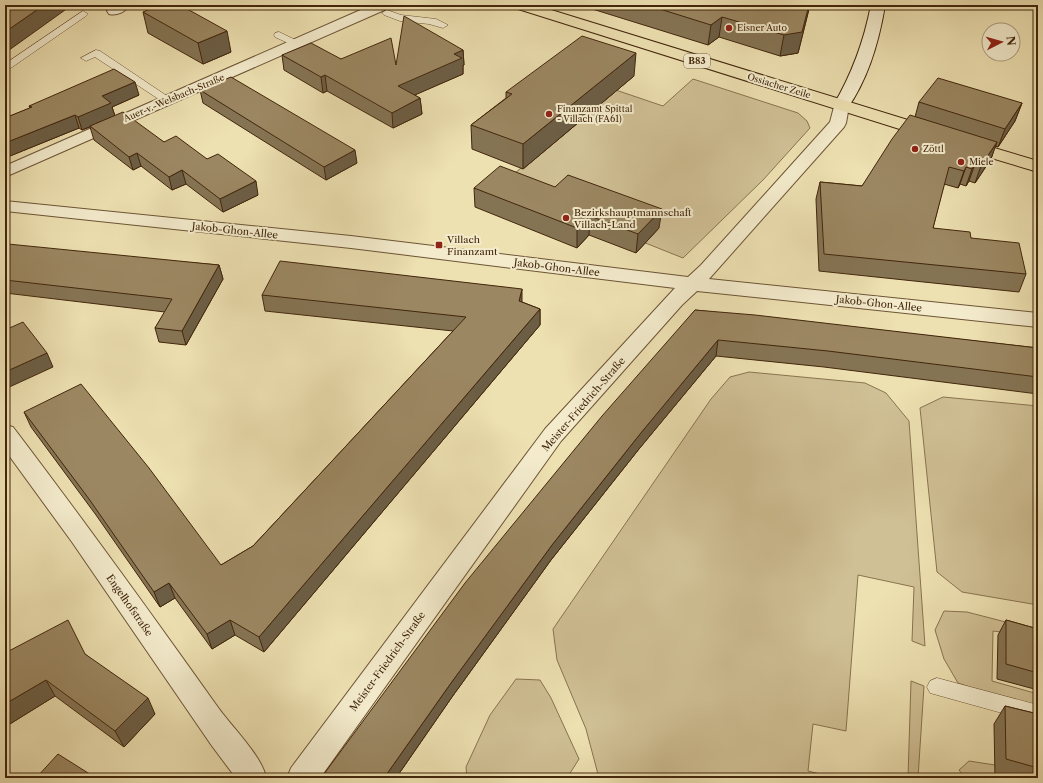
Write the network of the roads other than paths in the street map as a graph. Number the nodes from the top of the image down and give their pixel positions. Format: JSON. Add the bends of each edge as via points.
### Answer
{"nodes":[{"id":1,"x":520,"y":5,"type":"edge"},
{"id":2,"x":878,"y":5,"type":"edge"},
{"id":3,"x":386,"y":9,"type":"edge"},
{"id":4,"x":83,"y":14,"type":"dead end"},
{"id":5,"x":443,"y":25,"type":"dead end"},
{"id":6,"x":279,"y":35,"type":"dead end"},
{"id":7,"x":296,"y":44,"type":"junction"},
{"id":8,"x":86,"y":58,"type":"dead end"},
{"id":9,"x":5,"y":69,"type":"edge"},
{"id":10,"x":167,"y":100,"type":"junction"},
{"id":11,"x":841,"y":106,"type":"junction"},
{"id":12,"x":1038,"y":167,"type":"edge"},
{"id":13,"x":5,"y":172,"type":"edge"},
{"id":14,"x":5,"y":206,"type":"edge"},
{"id":15,"x":694,"y":283,"type":"junction"},
{"id":16,"x":1038,"y":320,"type":"edge"},
{"id":17,"x":5,"y":433,"type":"edge"},
{"id":18,"x":937,"y":687,"type":"dead end"},
{"id":19,"x":1038,"y":714,"type":"edge"},
{"id":20,"x":251,"y":778,"type":"edge"},
{"id":21,"x":302,"y":778,"type":"edge"}],
"edges":[{"from":1,"to":11,"type":"main road","name":"Ossiacher Zeile","number":"B83"},
{"from":2,"to":11,"type":"street","name":"Meister-Friedrich-Straße","via":[[868,48],[850,93]]},
{"from":3,"to":5,"type":"lane","via":[[394,18],[422,19]]},
{"from":3,"to":7,"type":"street","name":"Auer-v.-Welsbach-Straße","via":[[342,23]]},
{"from":4,"to":9,"type":"lane"},
{"from":6,"to":7,"type":"lane"},
{"from":7,"to":10,"type":"street","name":"Auer-v.-Welsbach-Straße"},
{"from":8,"to":10,"type":"lane","via":[[96,53],[146,81]]},
{"from":10,"to":13,"type":"street","name":"Auer-v.-Welsbach-Straße"},
{"from":11,"to":12,"type":"main road","name":"Ossiacher Zeile","number":"B83"},
{"from":11,"to":15,"type":"street","name":"Meister-Friedrich-Straße","via":[[838,123]]},
{"from":14,"to":15,"type":"street","name":"Jakob-Ghon-Allee","via":[[351,242]]},
{"from":15,"to":16,"type":"street","name":"Jakob-Ghon-Allee"},
{"from":15,"to":21,"type":"street","name":"Meister-Friedrich-Straße","via":[[675,300],[553,436]]},
{"from":17,"to":20,"type":"street","name":"Engelhofstraße","via":[[81,534],[222,737],[250,771]]},
{"from":18,"to":19,"type":"lane"}]}
